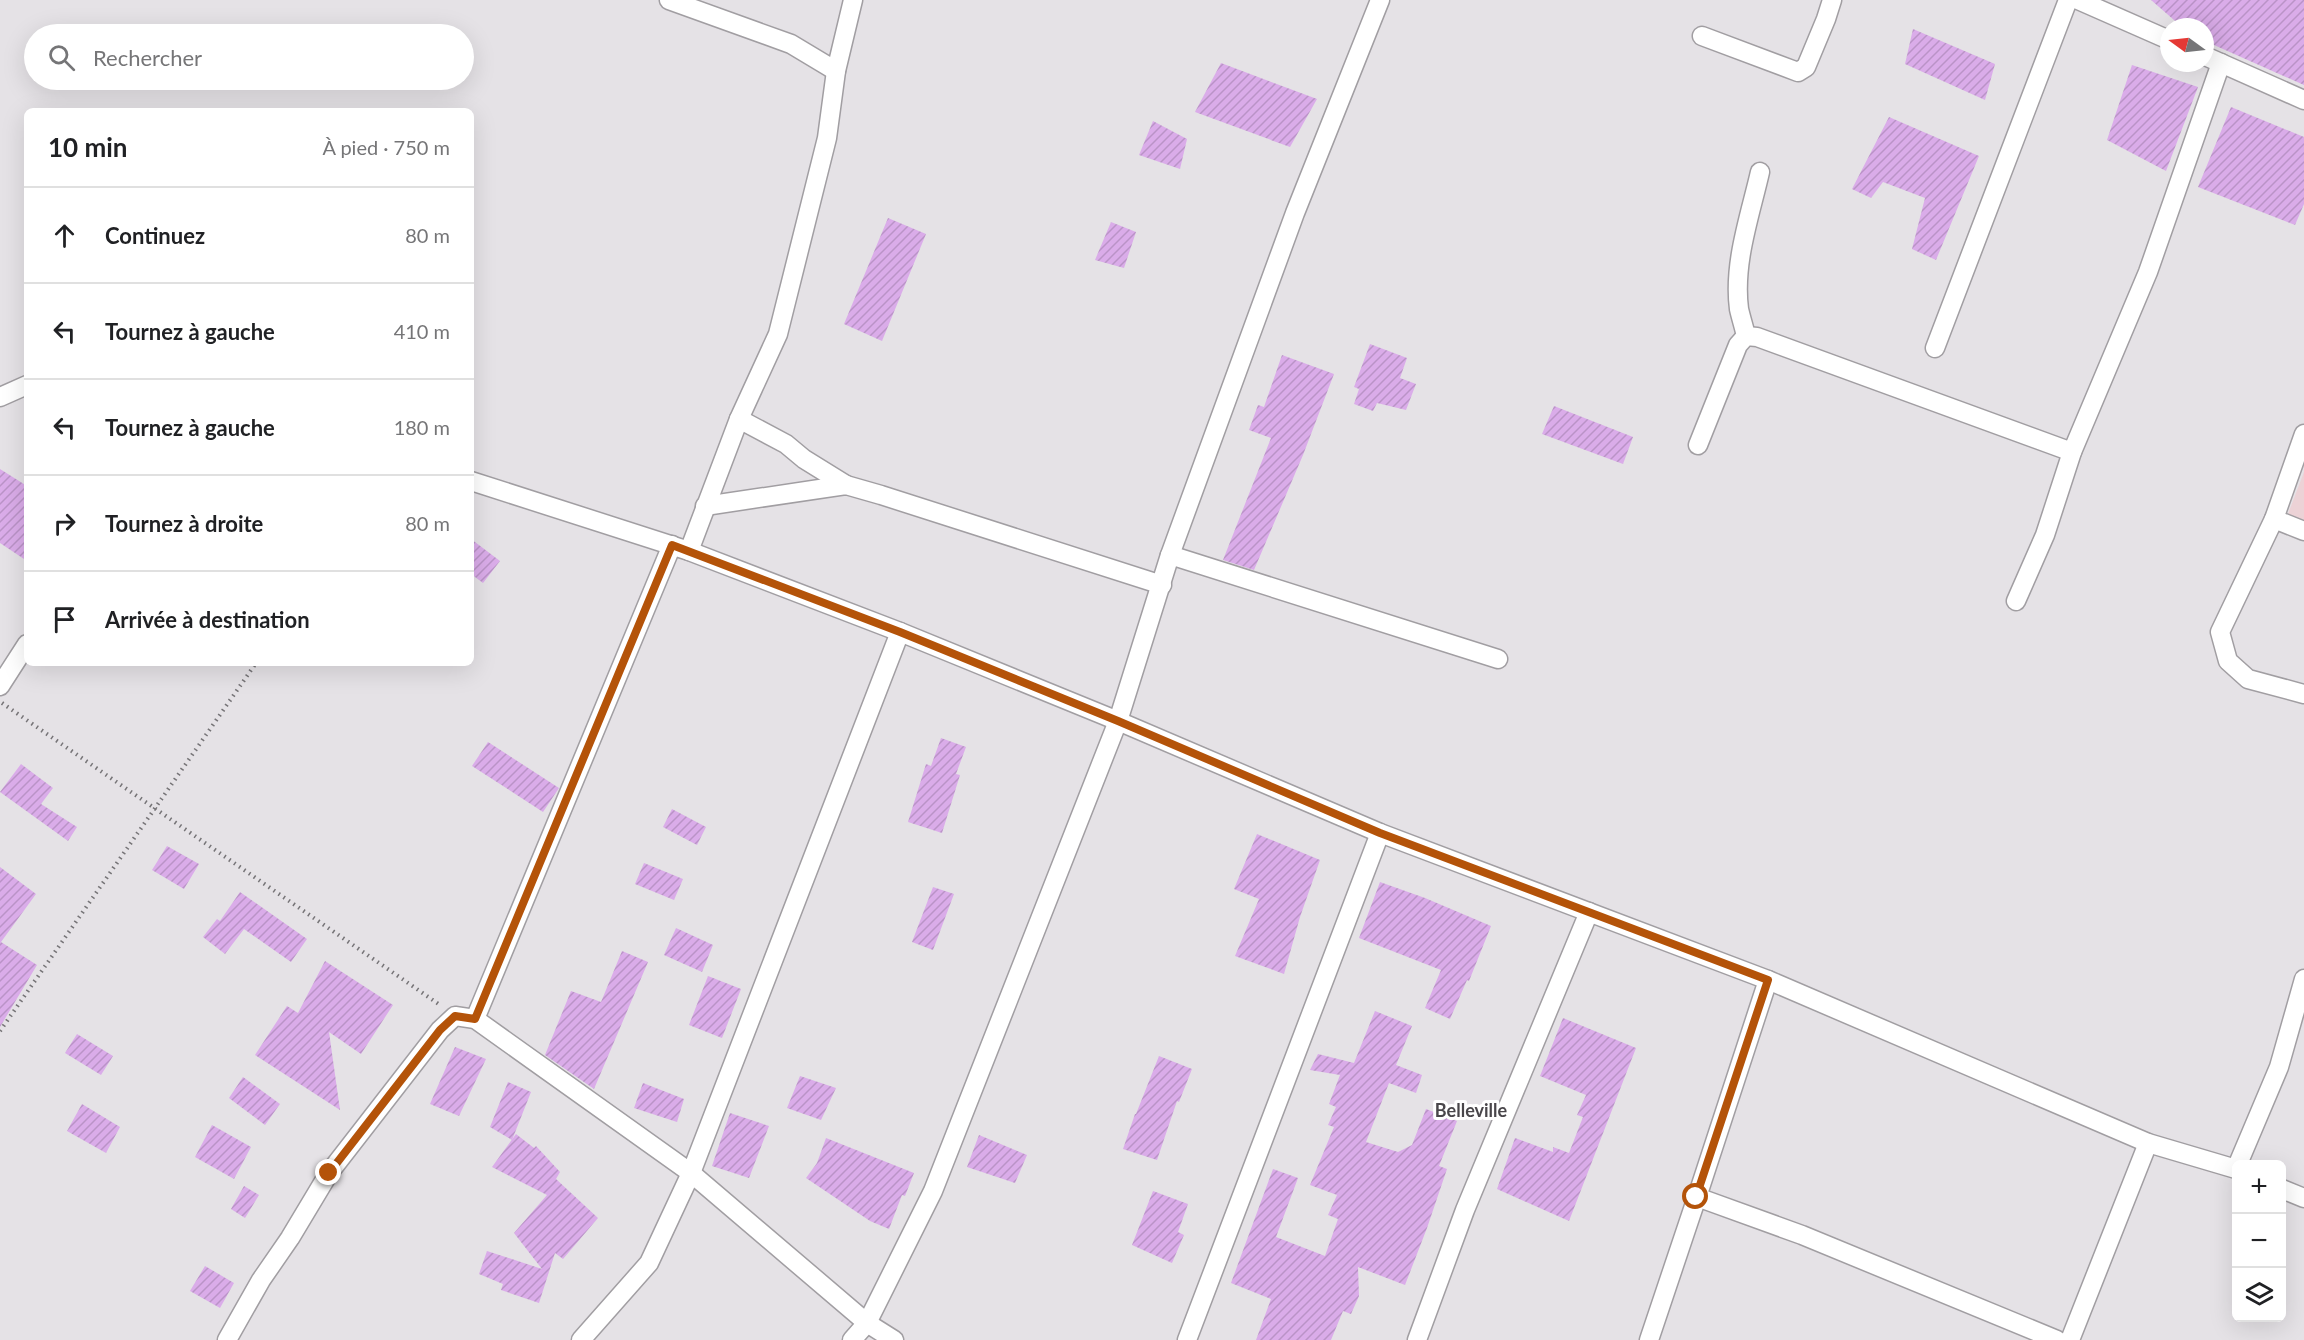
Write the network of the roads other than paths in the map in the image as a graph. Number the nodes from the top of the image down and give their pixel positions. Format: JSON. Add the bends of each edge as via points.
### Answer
{"nodes":[{"id":1,"x":669,"y":0,"type":"edge"},
{"id":2,"x":853,"y":0,"type":"edge"},
{"id":3,"x":1380,"y":0,"type":"edge"},
{"id":4,"x":1832,"y":0,"type":"edge"},
{"id":5,"x":2068,"y":0,"type":"edge"},
{"id":6,"x":2078,"y":0,"type":"edge"},
{"id":7,"x":1702,"y":36,"type":"dead end"},
{"id":8,"x":2160,"y":36,"type":"edge"},
{"id":9,"x":2214,"y":59,"type":"edge"},
{"id":10,"x":836,"y":71,"type":"junction"},
{"id":11,"x":2209,"y":72,"type":"edge"},
{"id":12,"x":2304,"y":100,"type":"edge"},
{"id":13,"x":1761,"y":172,"type":"dead end"},
{"id":14,"x":1746,"y":336,"type":"junction"},
{"id":15,"x":1935,"y":348,"type":"dead end"},
{"id":16,"x":24,"y":386,"type":"edge"},
{"id":17,"x":0,"y":396,"type":"edge"},
{"id":18,"x":739,"y":419,"type":"junction"},
{"id":19,"x":2304,"y":434,"type":"edge"},
{"id":20,"x":1698,"y":445,"type":"dead end"},
{"id":21,"x":2072,"y":452,"type":"junction"},
{"id":22,"x":474,"y":482,"type":"edge"},
{"id":23,"x":846,"y":485,"type":"junction"},
{"id":24,"x":705,"y":506,"type":"junction"},
{"id":25,"x":2274,"y":519,"type":"junction"},
{"id":26,"x":2304,"y":531,"type":"edge"},
{"id":27,"x":680,"y":548,"type":"junction"},
{"id":28,"x":1170,"y":555,"type":"junction"},
{"id":29,"x":1162,"y":585,"type":"junction"},
{"id":30,"x":2016,"y":602,"type":"dead end"},
{"id":31,"x":900,"y":632,"type":"junction"},
{"id":32,"x":24,"y":649,"type":"edge"},
{"id":33,"x":1497,"y":659,"type":"dead end"},
{"id":34,"x":0,"y":686,"type":"edge"},
{"id":35,"x":2304,"y":694,"type":"edge"},
{"id":36,"x":1118,"y":721,"type":"junction"},
{"id":37,"x":1380,"y":833,"type":"junction"},
{"id":38,"x":1589,"y":912,"type":"junction"},
{"id":39,"x":2304,"y":979,"type":"edge"},
{"id":40,"x":1768,"y":980,"type":"junction"},
{"id":41,"x":475,"y":1019,"type":"junction"},
{"id":42,"x":2148,"y":1143,"type":"junction"},
{"id":43,"x":2240,"y":1160,"type":"edge"},
{"id":44,"x":2232,"y":1166,"type":"edge"},
{"id":45,"x":691,"y":1173,"type":"junction"},
{"id":46,"x":2286,"y":1190,"type":"edge"},
{"id":47,"x":1696,"y":1197,"type":"junction"},
{"id":48,"x":2304,"y":1198,"type":"edge"},
{"id":49,"x":867,"y":1323,"type":"junction"},
{"id":50,"x":227,"y":1340,"type":"edge"},
{"id":51,"x":581,"y":1340,"type":"edge"},
{"id":52,"x":852,"y":1340,"type":"edge"},
{"id":53,"x":894,"y":1340,"type":"edge"},
{"id":54,"x":1187,"y":1340,"type":"edge"},
{"id":55,"x":1417,"y":1340,"type":"edge"},
{"id":56,"x":1649,"y":1340,"type":"edge"},
{"id":57,"x":2057,"y":1340,"type":"edge"},
{"id":58,"x":2070,"y":1340,"type":"edge"}],
"edges":[{"from":1,"to":10,"type":"street","via":[[791,44]]},
{"from":2,"to":10,"type":"street"},
{"from":3,"to":28,"type":"street","via":[[1295,213]]},
{"from":4,"to":7,"type":"street","via":[[1806,67],[1798,72]]},
{"from":5,"to":15,"type":"street"},
{"from":6,"to":8,"type":"street"},
{"from":9,"to":12,"type":"street"},
{"from":10,"to":18,"type":"street","via":[[828,138],[778,334]]},
{"from":11,"to":21,"type":"street","via":[[2148,272]]},
{"from":13,"to":14,"type":"street","via":[[1742,246],[1739,277],[1739,308]]},
{"from":14,"to":20,"type":"street","via":[[1738,345]]},
{"from":14,"to":21,"type":"street"},
{"from":16,"to":17,"type":"street"},
{"from":18,"to":23,"type":"street","via":[[786,444]]},
{"from":18,"to":24,"type":"street"},
{"from":19,"to":25,"type":"street"},
{"from":21,"to":30,"type":"street","via":[[2045,536]]},
{"from":22,"to":27,"type":"street"},
{"from":23,"to":24,"type":"street"},
{"from":23,"to":29,"type":"street"},
{"from":24,"to":27,"type":"street"},
{"from":25,"to":26,"type":"street"},
{"from":25,"to":35,"type":"street","via":[[2220,632],[2228,661],[2248,679]]},
{"from":27,"to":31,"type":"street"},
{"from":27,"to":41,"type":"street"},
{"from":28,"to":29,"type":"street"},
{"from":28,"to":33,"type":"street"},
{"from":29,"to":36,"type":"street"},
{"from":31,"to":36,"type":"street"},
{"from":31,"to":45,"type":"street"},
{"from":32,"to":34,"type":"street"},
{"from":36,"to":37,"type":"street"},
{"from":36,"to":49,"type":"street","via":[[933,1191]]},
{"from":37,"to":38,"type":"street"},
{"from":37,"to":54,"type":"street"},
{"from":38,"to":40,"type":"street"},
{"from":38,"to":55,"type":"street","via":[[1465,1210]]},
{"from":39,"to":43,"type":"street","via":[[2279,1067]]},
{"from":40,"to":42,"type":"street"},
{"from":40,"to":47,"type":"street"},
{"from":41,"to":45,"type":"street"},
{"from":41,"to":50,"type":"street","via":[[455,1016],[440,1030],[329,1173]]},
{"from":42,"to":44,"type":"street"},
{"from":42,"to":58,"type":"street"},
{"from":45,"to":49,"type":"street"},
{"from":45,"to":51,"type":"street","via":[[649,1263]]},
{"from":46,"to":48,"type":"street"},
{"from":47,"to":56,"type":"street"},
{"from":47,"to":57,"type":"street","via":[[1802,1235]]},
{"from":49,"to":52,"type":"street"},
{"from":49,"to":53,"type":"street"}]}
